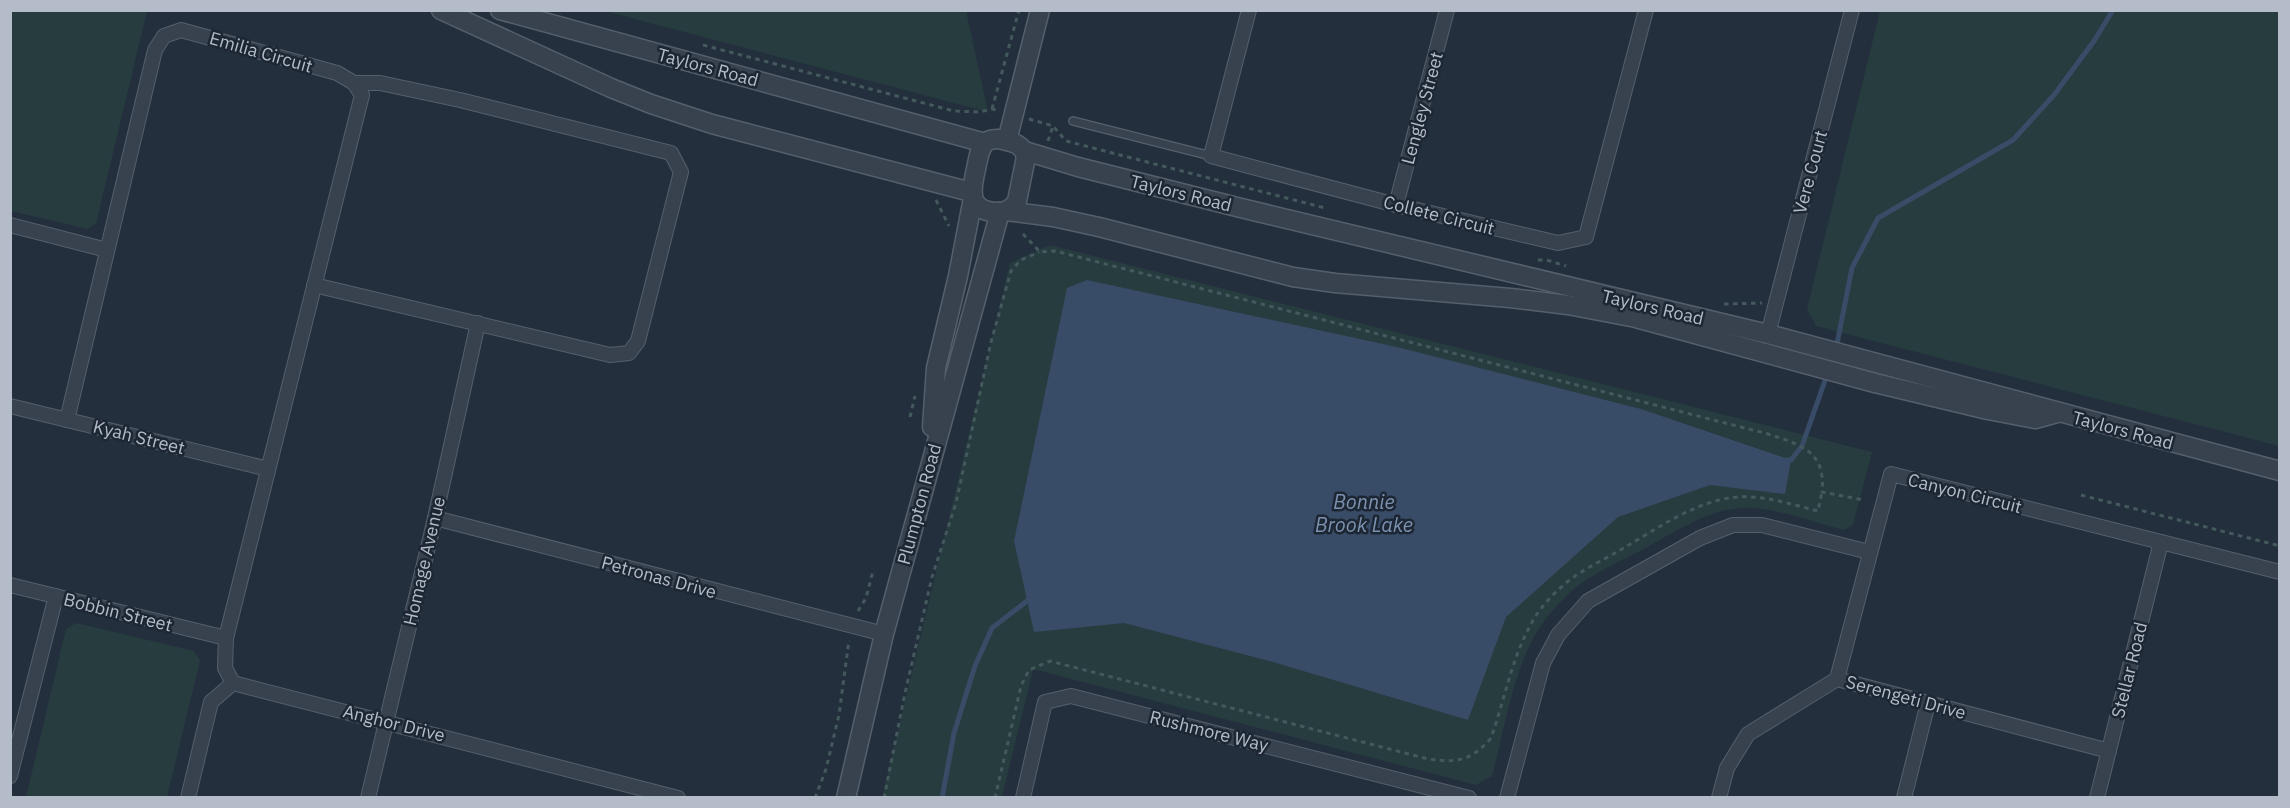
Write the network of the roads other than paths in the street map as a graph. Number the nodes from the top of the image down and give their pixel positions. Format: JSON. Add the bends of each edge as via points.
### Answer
{"nodes":[{"id":1,"x":441,"y":10,"type":"edge"},
{"id":2,"x":500,"y":10,"type":"edge"},
{"id":3,"x":1040,"y":10,"type":"edge"},
{"id":4,"x":1249,"y":10,"type":"edge"},
{"id":5,"x":1447,"y":10,"type":"edge"},
{"id":6,"x":1646,"y":10,"type":"edge"},
{"id":7,"x":1852,"y":10,"type":"edge"},
{"id":8,"x":354,"y":82,"type":"junction"},
{"id":9,"x":1073,"y":120,"type":"dead end"},
{"id":10,"x":1007,"y":141,"type":"junction"},
{"id":11,"x":985,"y":143,"type":"junction"},
{"id":12,"x":1025,"y":150,"type":"junction"},
{"id":13,"x":1211,"y":156,"type":"junction"},
{"id":14,"x":972,"y":195,"type":"junction"},
{"id":15,"x":1396,"y":205,"type":"junction"},
{"id":16,"x":1003,"y":212,"type":"junction"},
{"id":17,"x":10,"y":225,"type":"edge"},
{"id":18,"x":107,"y":250,"type":"junction"},
{"id":19,"x":315,"y":285,"type":"junction"},
{"id":20,"x":478,"y":323,"type":"junction"},
{"id":21,"x":1768,"y":334,"type":"junction"},
{"id":22,"x":10,"y":406,"type":"edge"},
{"id":23,"x":2058,"y":412,"type":"junction"},
{"id":24,"x":67,"y":420,"type":"junction"},
{"id":25,"x":930,"y":462,"type":"junction"},
{"id":26,"x":268,"y":469,"type":"junction"},
{"id":27,"x":2280,"y":471,"type":"edge"},
{"id":28,"x":435,"y":518,"type":"junction"},
{"id":29,"x":2160,"y":542,"type":"junction"},
{"id":30,"x":1869,"y":552,"type":"junction"},
{"id":31,"x":2280,"y":572,"type":"edge"},
{"id":32,"x":10,"y":585,"type":"edge"},
{"id":33,"x":56,"y":596,"type":"junction"},
{"id":34,"x":884,"y":634,"type":"junction"},
{"id":35,"x":226,"y":638,"type":"junction"},
{"id":36,"x":1837,"y":679,"type":"junction"},
{"id":37,"x":233,"y":683,"type":"junction"},
{"id":38,"x":1928,"y":703,"type":"junction"},
{"id":39,"x":387,"y":721,"type":"junction"},
{"id":40,"x":2109,"y":751,"type":"junction"},
{"id":41,"x":10,"y":776,"type":"edge"},
{"id":42,"x":188,"y":798,"type":"edge"},
{"id":43,"x":368,"y":798,"type":"edge"},
{"id":44,"x":678,"y":798,"type":"edge"},
{"id":45,"x":846,"y":798,"type":"edge"},
{"id":46,"x":1023,"y":798,"type":"edge"},
{"id":47,"x":1469,"y":798,"type":"edge"},
{"id":48,"x":1507,"y":798,"type":"edge"},
{"id":49,"x":1719,"y":798,"type":"edge"},
{"id":50,"x":1904,"y":798,"type":"edge"},
{"id":51,"x":2097,"y":798,"type":"edge"}],
"edges":[{"from":1,"to":14,"type":"street","via":[[651,104]]},
{"from":2,"to":11,"type":"street","name":"Taylors Road"},
{"from":3,"to":10,"type":"street"},
{"from":4,"to":13,"type":"street"},
{"from":5,"to":15,"type":"street","name":"Lengley Street"},
{"from":6,"to":15,"type":"street","name":"Collete Circuit","via":[[1586,237],[1558,243]]},
{"from":7,"to":21,"type":"street","name":"Vere Court"},
{"from":8,"to":18,"type":"street","name":"Emilia Circuit","via":[[337,73],[181,30],[164,36],[155,50]]},
{"from":8,"to":19,"type":"street","via":[[362,95]]},
{"from":8,"to":20,"type":"street","name":"Emilia Circuit","via":[[380,83],[460,100],[671,153],[681,172],[638,341],[629,353],[610,355]]},
{"from":9,"to":13,"type":"lane"},
{"from":10,"to":11,"type":"street","via":[[993,139]]},
{"from":10,"to":12,"type":"street"},
{"from":11,"to":14,"type":"street","via":[[978,158]]},
{"from":12,"to":16,"type":"street","via":[[1017,201]]},
{"from":12,"to":21,"type":"street","name":"Taylors Road","via":[[1213,201]]},
{"from":13,"to":15,"type":"street","name":"Collete Circuit"},
{"from":14,"to":16,"type":"street","via":[[984,209]]},
{"from":14,"to":25,"type":"street","via":[[936,369]]},
{"from":16,"to":23,"type":"street","via":[[1099,227],[1293,277],[1335,284],[1580,307],[1636,318],[1988,410],[2035,419]]},
{"from":16,"to":25,"type":"street","name":"Plumpton Road"},
{"from":17,"to":18,"type":"street"},
{"from":18,"to":24,"type":"street","name":"Emilia Circuit"},
{"from":19,"to":20,"type":"street","name":"Emilia Circuit"},
{"from":19,"to":26,"type":"street"},
{"from":20,"to":28,"type":"street","name":"Homage Avenue"},
{"from":21,"to":23,"type":"street","name":"Taylors Road"},
{"from":22,"to":24,"type":"street","name":"Kyah Street"},
{"from":23,"to":27,"type":"street","name":"Taylors Road"},
{"from":24,"to":26,"type":"street","name":"Kyah Street"},
{"from":25,"to":34,"type":"street","name":"Plumpton Road"},
{"from":26,"to":35,"type":"street"},
{"from":28,"to":34,"type":"street","name":"Petronas Drive"},
{"from":28,"to":39,"type":"street","name":"Homage Avenue"},
{"from":29,"to":30,"type":"street","name":"Canyon Circuit","via":[[1891,474]]},
{"from":29,"to":31,"type":"street","name":"Canyon Circuit"},
{"from":29,"to":40,"type":"street","name":"Stellar Road"},
{"from":30,"to":36,"type":"street","name":"Canyon Circuit"},
{"from":30,"to":48,"type":"street","via":[[1762,525],[1733,525],[1700,538],[1588,601],[1558,634],[1543,663]]},
{"from":32,"to":33,"type":"street","name":"Bobbin Street"},
{"from":33,"to":35,"type":"street","name":"Bobbin Street"},
{"from":33,"to":41,"type":"street"},
{"from":34,"to":45,"type":"street","name":"Plumpton Road"},
{"from":35,"to":37,"type":"street","via":[[225,668]]},
{"from":36,"to":38,"type":"street","name":"Serengeti Drive"},
{"from":36,"to":49,"type":"street","name":"Serengeti Drive","via":[[1748,734],[1727,768]]},
{"from":37,"to":39,"type":"street","name":"Anghor Drive"},
{"from":37,"to":42,"type":"street","via":[[211,702]]},
{"from":38,"to":40,"type":"street","name":"Serengeti Drive"},
{"from":38,"to":50,"type":"street"},
{"from":39,"to":43,"type":"street","name":"Homage Avenue"},
{"from":39,"to":44,"type":"street","name":"Anghor Drive"},
{"from":40,"to":51,"type":"street","name":"Stellar Road"},
{"from":46,"to":47,"type":"street","name":"Rushmore Way","via":[[1045,702],[1071,696]]}]}
